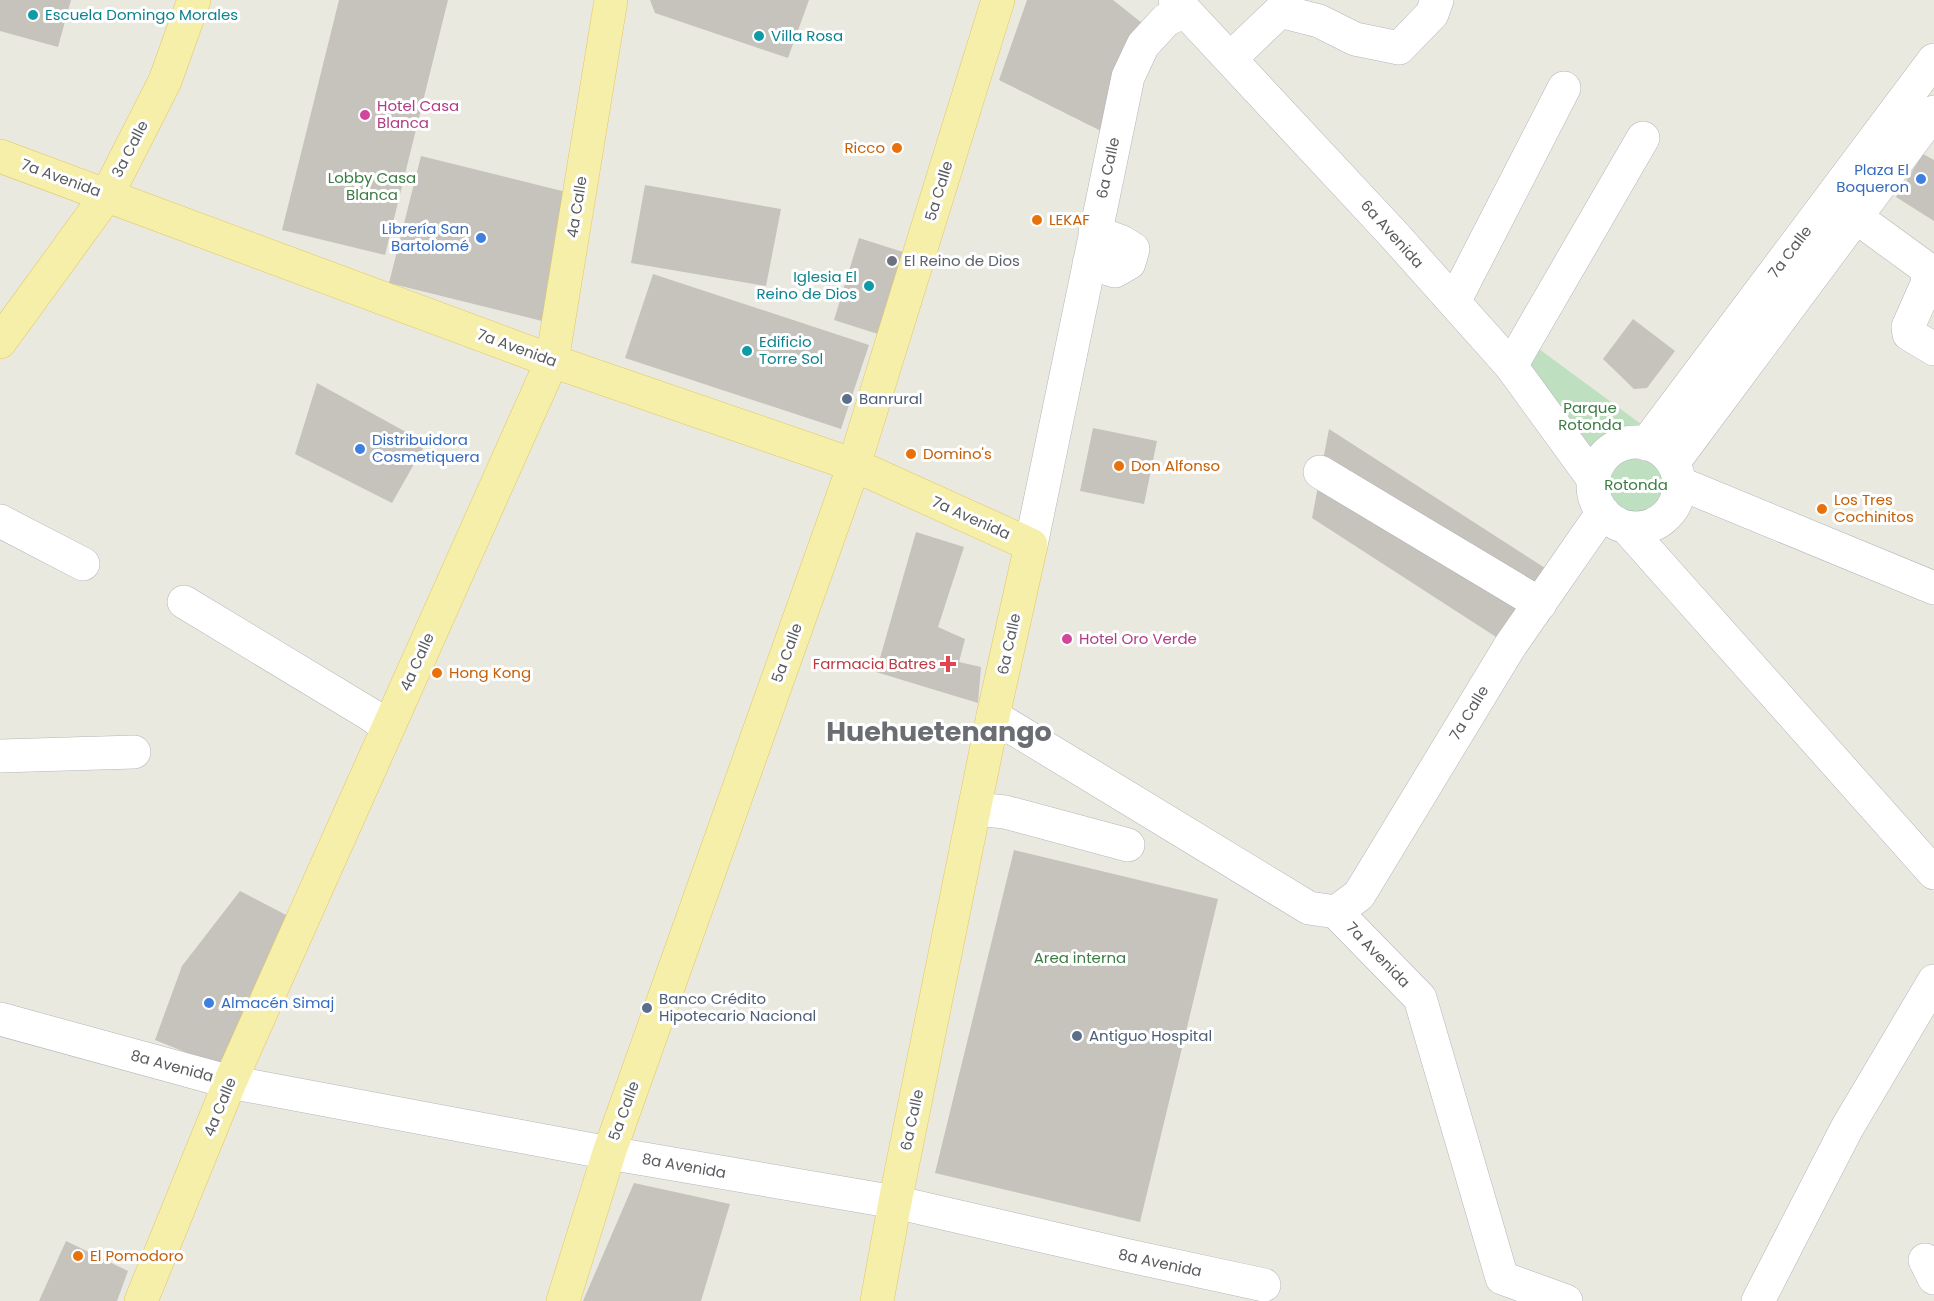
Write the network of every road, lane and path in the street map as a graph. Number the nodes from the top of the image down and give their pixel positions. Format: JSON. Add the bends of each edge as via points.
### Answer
{"nodes":[{"id":1,"x":194,"y":0,"type":"edge"},
{"id":2,"x":611,"y":0,"type":"edge"},
{"id":3,"x":998,"y":0,"type":"edge"},
{"id":4,"x":1437,"y":0,"type":"edge"},
{"id":5,"x":1168,"y":8,"type":"edge"},
{"id":6,"x":1230,"y":59,"type":"junction"},
{"id":7,"x":1934,"y":60,"type":"edge"},
{"id":8,"x":1564,"y":88,"type":"dead end"},
{"id":9,"x":1929,"y":129,"type":"edge"},
{"id":10,"x":1643,"y":138,"type":"dead end"},
{"id":11,"x":0,"y":156,"type":"edge"},
{"id":12,"x":107,"y":195,"type":"junction"},
{"id":13,"x":1856,"y":217,"type":"junction"},
{"id":14,"x":1454,"y":302,"type":"junction"},
{"id":15,"x":1934,"y":349,"type":"edge"},
{"id":16,"x":3,"y":351,"type":"edge"},
{"id":17,"x":552,"y":361,"type":"junction"},
{"id":18,"x":1511,"y":366,"type":"junction"},
{"id":19,"x":1646,"y":444,"type":"junction"},
{"id":20,"x":854,"y":465,"type":"junction"},
{"id":21,"x":1320,"y":472,"type":"dead end"},
{"id":22,"x":1676,"y":473,"type":"junction"},
{"id":23,"x":1594,"y":480,"type":"junction"},
{"id":24,"x":1615,"y":520,"type":"junction"},
{"id":25,"x":0,"y":521,"type":"edge"},
{"id":26,"x":1030,"y":545,"type":"junction"},
{"id":27,"x":83,"y":564,"type":"dead end"},
{"id":28,"x":1934,"y":588,"type":"edge"},
{"id":29,"x":184,"y":602,"type":"dead end"},
{"id":30,"x":1540,"y":604,"type":"junction"},
{"id":31,"x":993,"y":716,"type":"junction"},
{"id":32,"x":388,"y":727,"type":"junction"},
{"id":33,"x":134,"y":752,"type":"dead end"},
{"id":34,"x":0,"y":756,"type":"edge"},
{"id":35,"x":976,"y":809,"type":"junction"},
{"id":36,"x":1128,"y":844,"type":"dead end"},
{"id":37,"x":1934,"y":873,"type":"edge"},
{"id":38,"x":1336,"y":912,"type":"junction"},
{"id":39,"x":1934,"y":981,"type":"edge"},
{"id":40,"x":0,"y":1019,"type":"edge"},
{"id":41,"x":230,"y":1082,"type":"junction"},
{"id":42,"x":609,"y":1153,"type":"junction"},
{"id":43,"x":895,"y":1202,"type":"junction"},
{"id":44,"x":1264,"y":1285,"type":"dead end"},
{"id":45,"x":141,"y":1301,"type":"edge"},
{"id":46,"x":563,"y":1301,"type":"edge"},
{"id":47,"x":877,"y":1301,"type":"edge"},
{"id":48,"x":1566,"y":1301,"type":"edge"},
{"id":49,"x":1758,"y":1301,"type":"edge"}],
"edges":[{"from":1,"to":12,"type":"main road","name":"3a Calle","via":[[165,81]]},
{"from":2,"to":17,"type":"main road","name":"4a Calle"},
{"from":3,"to":20,"type":"main road","name":"5a Calle"},
{"from":4,"to":6,"type":"street","via":[[1432,14],[1399,48],[1355,39],[1319,21],[1280,11]]},
{"from":5,"to":6,"type":"street","name":"6a Avenida"},
{"from":5,"to":26,"type":"street","name":"6a Calle","via":[[1143,45],[1128,77]]},
{"from":6,"to":14,"type":"street","name":"6a Avenida"},
{"from":7,"to":19,"type":"street","name":"7a Calle"},
{"from":8,"to":14,"type":"street"},
{"from":9,"to":13,"type":"street"},
{"from":10,"to":18,"type":"street"},
{"from":11,"to":12,"type":"main road","name":"7a Avenida"},
{"from":12,"to":16,"type":"main road","name":"3a Calle"},
{"from":12,"to":17,"type":"main road","name":"7a Avenida"},
{"from":13,"to":15,"type":"street","via":[[1926,268],[1928,282],[1908,327],[1909,334]]},
{"from":13,"to":22,"type":"street"},
{"from":14,"to":18,"type":"street","name":"6a Avenida"},
{"from":17,"to":20,"type":"main road","name":"7a Avenida"},
{"from":17,"to":32,"type":"main road","name":"4a Calle"},
{"from":18,"to":23,"type":"street","name":"6a Avenida"},
{"from":19,"to":22,"type":"street","via":[[1659,449]]},
{"from":19,"to":23,"type":"street","via":[[1630,443],[1611,450],[1600,461]]},
{"from":20,"to":26,"type":"main road","name":"7a Avenida"},
{"from":20,"to":42,"type":"main road","name":"5a Calle"},
{"from":21,"to":30,"type":"street"},
{"from":22,"to":24,"type":"street","via":[[1674,507],[1664,518],[1646,527]]},
{"from":22,"to":28,"type":"street"},
{"from":23,"to":24,"type":"street","via":[[1594,494]]},
{"from":24,"to":30,"type":"street","name":"7a Calle"},
{"from":24,"to":37,"type":"street"},
{"from":25,"to":27,"type":"street"},
{"from":26,"to":31,"type":"main road","name":"6a Calle"},
{"from":29,"to":32,"type":"street"},
{"from":30,"to":38,"type":"street","name":"7a Calle","via":[[1510,646],[1359,895]]},
{"from":31,"to":35,"type":"main road","name":"6a Calle"},
{"from":31,"to":38,"type":"street","name":"7a Avenida","via":[[1309,908]]},
{"from":32,"to":41,"type":"main road","name":"4a Calle"},
{"from":33,"to":34,"type":"street"},
{"from":35,"to":36,"type":"street","via":[[1005,812]]},
{"from":35,"to":43,"type":"main road","name":"6a Calle"},
{"from":38,"to":48,"type":"street","name":"7a Avenida","via":[[1420,998],[1502,1278]]},
{"from":39,"to":49,"type":"street","via":[[1847,1128]]},
{"from":40,"to":41,"type":"street","name":"8a Avenida"},
{"from":41,"to":42,"type":"street","name":"8a Avenida"},
{"from":41,"to":45,"type":"main road","name":"4a Calle"},
{"from":42,"to":43,"type":"street","name":"8a Avenida"},
{"from":42,"to":46,"type":"main road","name":"5a Calle"},
{"from":43,"to":44,"type":"street","name":"8a Avenida"},
{"from":43,"to":47,"type":"main road","name":"6a Calle"}]}
